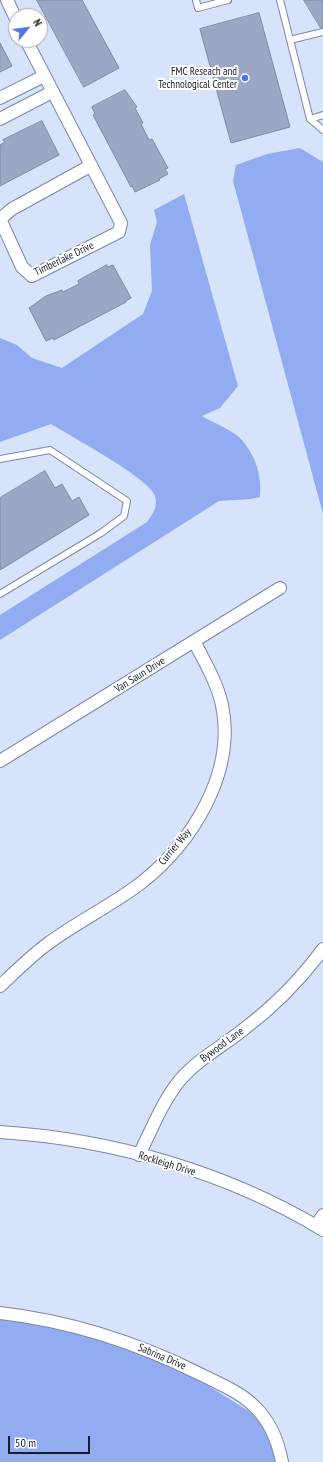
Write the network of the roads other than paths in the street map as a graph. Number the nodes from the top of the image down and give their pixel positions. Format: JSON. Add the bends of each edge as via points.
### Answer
{"nodes":[{"id":1,"x":196,"y":0,"type":"edge"},
{"id":2,"x":228,"y":0,"type":"edge"},
{"id":3,"x":280,"y":0,"type":"edge"},
{"id":4,"x":323,"y":32,"type":"edge"},
{"id":5,"x":290,"y":40,"type":"junction"},
{"id":6,"x":30,"y":48,"type":"edge"},
{"id":7,"x":44,"y":76,"type":"junction"},
{"id":8,"x":52,"y":92,"type":"junction"},
{"id":9,"x":0,"y":98,"type":"edge"},
{"id":10,"x":323,"y":115,"type":"edge"},
{"id":11,"x":0,"y":119,"type":"edge"},
{"id":12,"x":310,"y":119,"type":"junction"},
{"id":13,"x":323,"y":130,"type":"edge"},
{"id":14,"x":90,"y":166,"type":"junction"},
{"id":15,"x":0,"y":459,"type":"edge"},
{"id":16,"x":280,"y":588,"type":"dead end"},
{"id":17,"x":0,"y":594,"type":"edge"},
{"id":18,"x":194,"y":641,"type":"junction"},
{"id":19,"x":0,"y":761,"type":"edge"},
{"id":20,"x":323,"y":949,"type":"edge"},
{"id":21,"x":0,"y":986,"type":"edge"},
{"id":22,"x":0,"y":1132,"type":"edge"},
{"id":23,"x":139,"y":1155,"type":"junction"},
{"id":24,"x":323,"y":1215,"type":"edge"},
{"id":25,"x":320,"y":1228,"type":"edge"},
{"id":26,"x":0,"y":1313,"type":"edge"},
{"id":27,"x":282,"y":1462,"type":"edge"}],
"edges":[{"from":1,"to":2,"type":"lane","via":[[198,8]]},
{"from":3,"to":5,"type":"lane"},
{"from":4,"to":5,"type":"lane"},
{"from":5,"to":12,"type":"lane"},
{"from":6,"to":7,"type":"street","name":"Timberlake Drive"},
{"from":7,"to":8,"type":"street","name":"Timberlake Drive"},
{"from":7,"to":9,"type":"street"},
{"from":8,"to":11,"type":"street"},
{"from":8,"to":14,"type":"street","name":"Timberlake Drive"},
{"from":10,"to":12,"type":"lane"},
{"from":12,"to":13,"type":"lane"},
{"from":14,"to":14,"type":"street","name":"Timberlake Drive","via":[[121,224],[119,232],[32,276],[22,267],[0,219],[12,209]]},
{"from":15,"to":17,"type":"lane","via":[[50,450],[127,501],[124,516],[101,533]]},
{"from":16,"to":18,"type":"street","name":"Van Saun Drive"},
{"from":18,"to":19,"type":"street","name":"Van Saun Drive"},
{"from":18,"to":21,"type":"street","name":"Currier Way","via":[[216,686],[225,722],[223,759],[207,801],[178,845],[146,878],[49,943]]},
{"from":20,"to":23,"type":"street","name":"Bywood Lane","via":[[272,1006],[196,1064],[181,1079],[164,1104]]},
{"from":22,"to":23,"type":"street","name":"Rockleigh Drive","via":[[51,1137]]},
{"from":23,"to":25,"type":"street","name":"Rockleigh Drive","via":[[235,1187]]},
{"from":24,"to":25,"type":"street"},
{"from":26,"to":27,"type":"street","name":"Sabrina Drive","via":[[59,1322],[98,1332],[148,1350],[219,1383],[242,1396],[265,1418],[273,1431]]}]}
